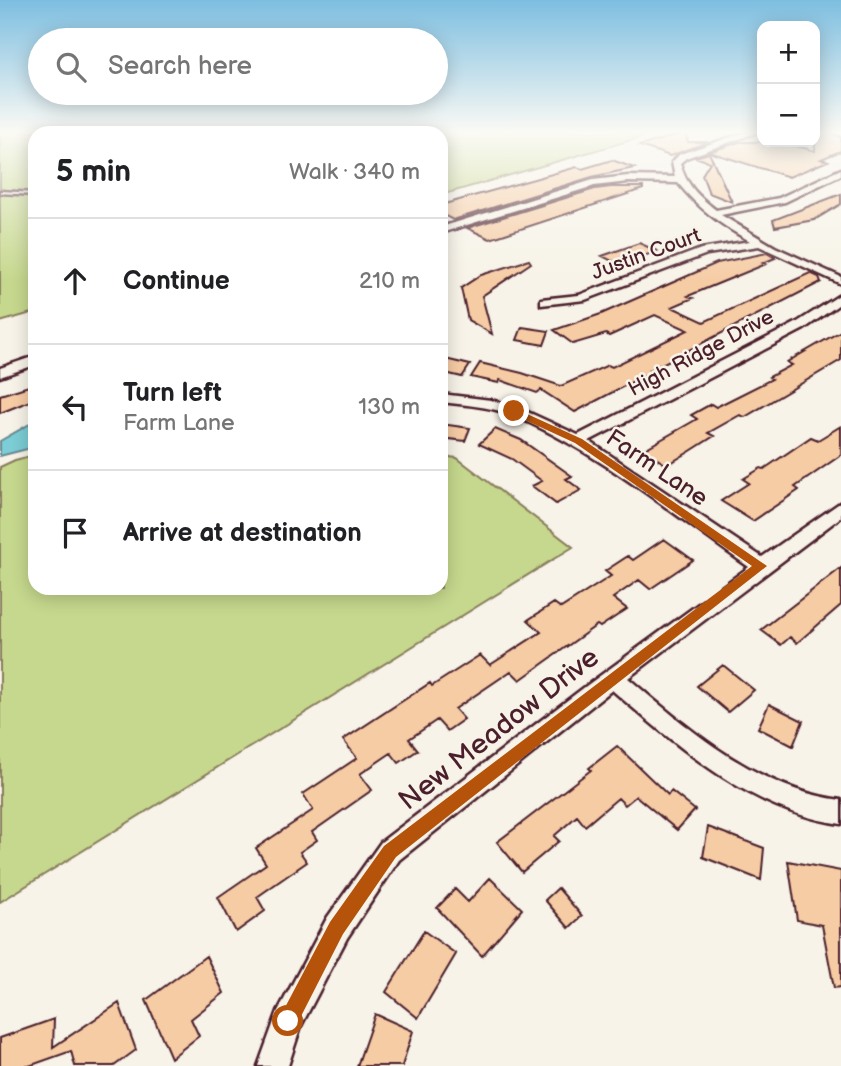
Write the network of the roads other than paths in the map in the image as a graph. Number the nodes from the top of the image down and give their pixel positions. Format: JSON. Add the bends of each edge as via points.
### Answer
{"nodes":[{"id":1,"x":604,"y":182,"type":"edge"},
{"id":2,"x":681,"y":182,"type":"edge"},
{"id":3,"x":820,"y":182,"type":"edge"},
{"id":4,"x":0,"y":186,"type":"edge"},
{"id":5,"x":0,"y":192,"type":"edge"},
{"id":6,"x":22,"y":193,"type":"junction"},
{"id":7,"x":28,"y":193,"type":"edge"},
{"id":8,"x":716,"y":213,"type":"junction"},
{"id":9,"x":448,"y":228,"type":"edge"},
{"id":10,"x":761,"y":243,"type":"junction"},
{"id":11,"x":841,"y":281,"type":"edge"},
{"id":12,"x":841,"y":298,"type":"edge"},
{"id":13,"x":545,"y":302,"type":"dead end"},
{"id":14,"x":28,"y":363,"type":"edge"},
{"id":15,"x":0,"y":373,"type":"edge"},
{"id":16,"x":448,"y":399,"type":"edge"},
{"id":17,"x":578,"y":441,"type":"junction"},
{"id":18,"x":841,"y":508,"type":"edge"},
{"id":19,"x":761,"y":566,"type":"junction"},
{"id":20,"x":612,"y":678,"type":"junction"},
{"id":21,"x":841,"y":812,"type":"edge"},
{"id":22,"x":273,"y":1066,"type":"edge"}],
"edges":[{"from":1,"to":9,"type":"street"},
{"from":2,"to":8,"type":"street"},
{"from":3,"to":8,"type":"street","via":[[782,200]]},
{"from":4,"to":6,"type":"lane"},
{"from":5,"to":6,"type":"lane"},
{"from":6,"to":7,"type":"lane"},
{"from":8,"to":10,"type":"street"},
{"from":10,"to":11,"type":"street"},
{"from":10,"to":13,"type":"street","name":"Justin Court","via":[[705,251],[581,298]]},
{"from":12,"to":17,"type":"street","name":"High Ridge Drive","via":[[800,326]]},
{"from":14,"to":15,"type":"street"},
{"from":16,"to":17,"type":"street","name":"Farm Lane","via":[[514,411]]},
{"from":17,"to":19,"type":"street","name":"Farm Lane"},
{"from":18,"to":19,"type":"street","name":"New Meadow Drive"},
{"from":19,"to":20,"type":"street","name":"New Meadow Drive"},
{"from":20,"to":21,"type":"street","via":[[685,739],[740,776],[800,805]]},
{"from":20,"to":22,"type":"street","name":"New Meadow Drive","via":[[390,851],[337,928],[288,1021]]}]}
